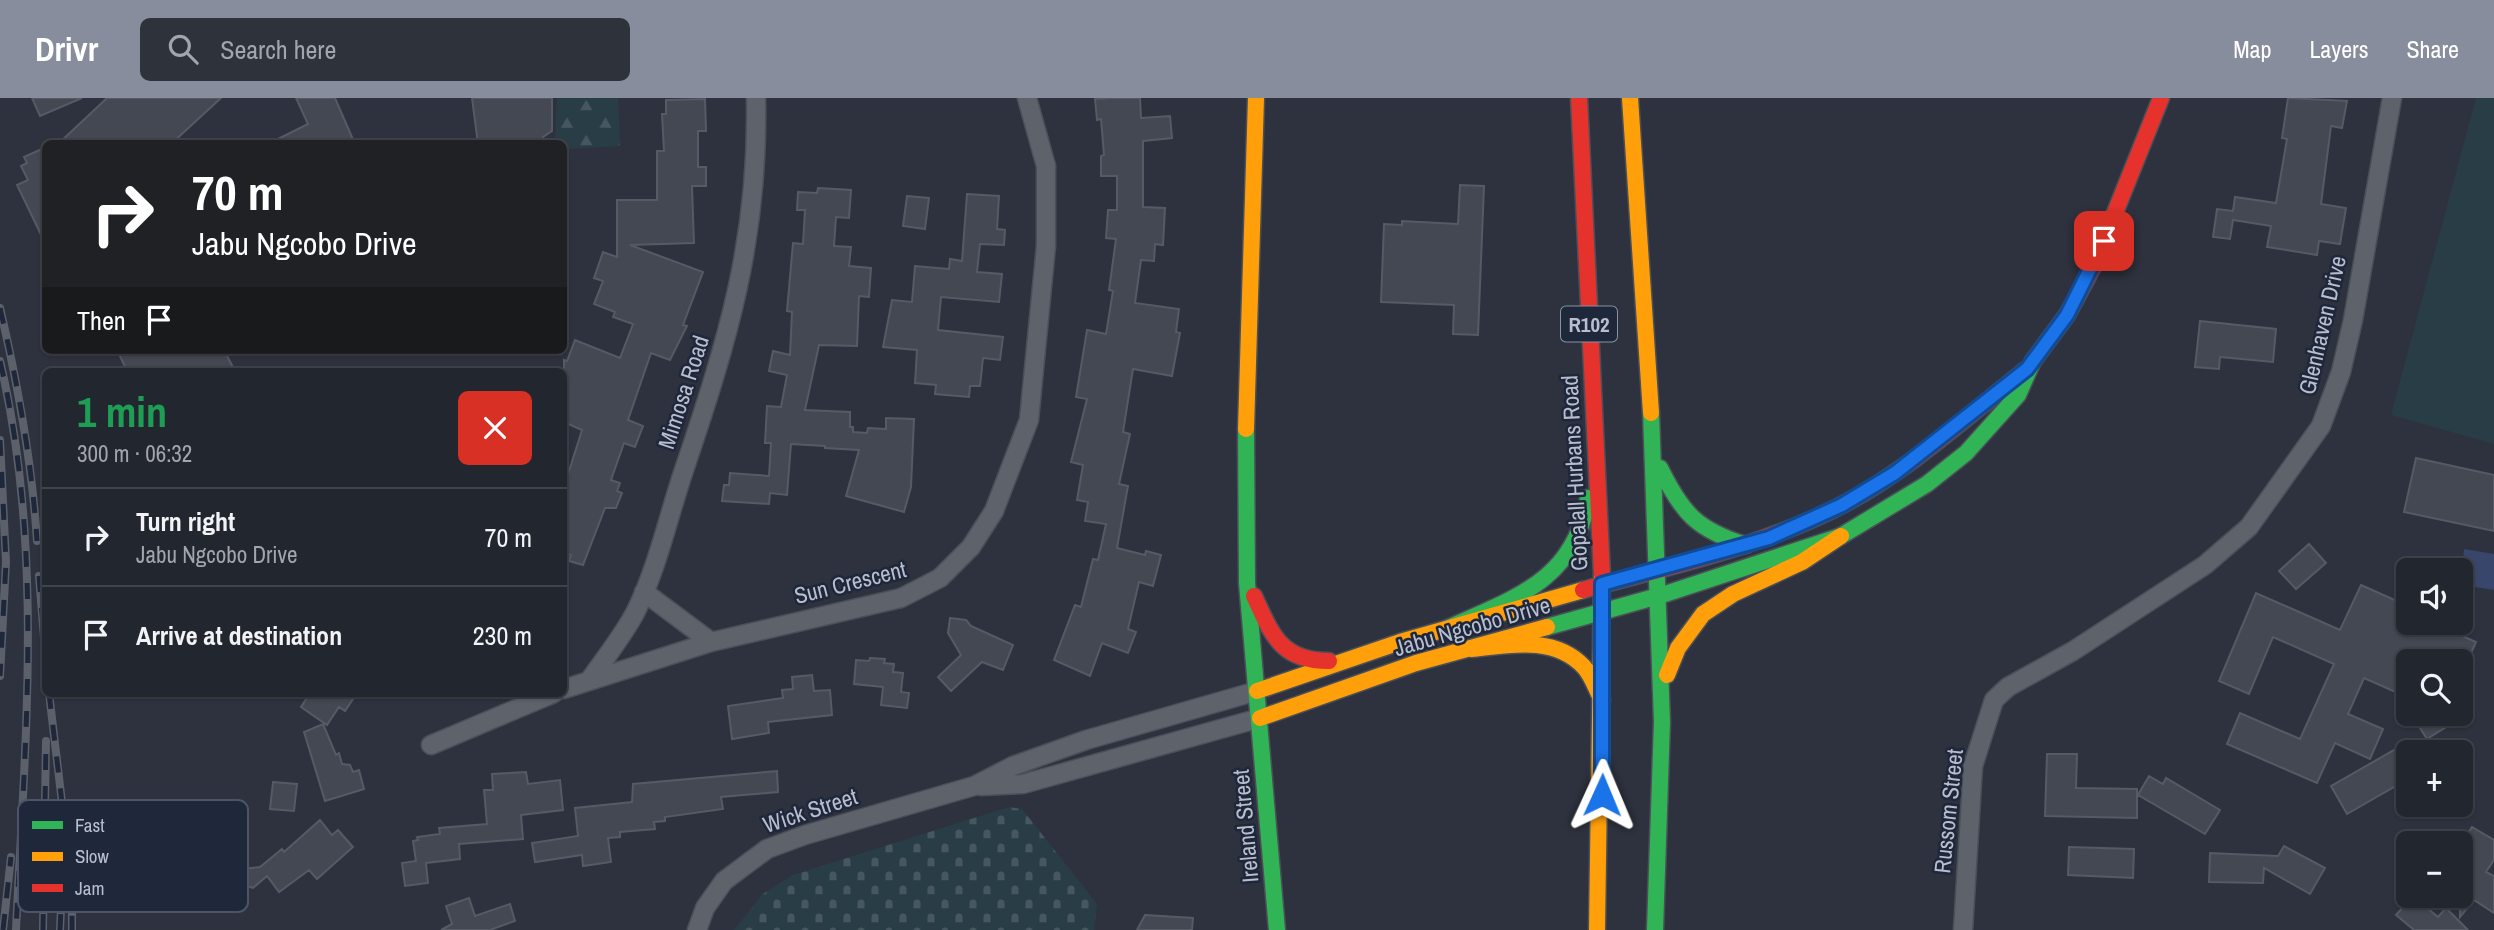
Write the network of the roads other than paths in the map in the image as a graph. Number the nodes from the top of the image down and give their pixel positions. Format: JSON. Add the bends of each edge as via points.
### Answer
{"nodes":[{"id":1,"x":755,"y":98,"type":"edge"},
{"id":2,"x":1027,"y":98,"type":"edge"},
{"id":3,"x":1256,"y":98,"type":"edge"},
{"id":4,"x":1579,"y":98,"type":"edge"},
{"id":5,"x":1630,"y":98,"type":"edge"},
{"id":6,"x":2161,"y":98,"type":"edge"},
{"id":7,"x":2392,"y":98,"type":"edge"},
{"id":8,"x":2027,"y":369,"type":"junction"},
{"id":9,"x":1592,"y":390,"type":"junction"},
{"id":10,"x":1655,"y":456,"type":"junction"},
{"id":11,"x":1841,"y":536,"type":"junction"},
{"id":12,"x":1746,"y":545,"type":"junction"},
{"id":13,"x":1660,"y":568,"type":"junction"},
{"id":14,"x":1247,"y":583,"type":"junction"},
{"id":15,"x":1602,"y":584,"type":"junction"},
{"id":16,"x":644,"y":592,"type":"junction"},
{"id":17,"x":1662,"y":595,"type":"junction"},
{"id":18,"x":1604,"y":612,"type":"junction"},
{"id":19,"x":1446,"y":629,"type":"junction"},
{"id":20,"x":710,"y":642,"type":"junction"},
{"id":21,"x":1471,"y":649,"type":"junction"},
{"id":22,"x":1356,"y":659,"type":"junction"},
{"id":23,"x":589,"y":681,"type":"junction"},
{"id":24,"x":567,"y":688,"type":"edge"},
{"id":25,"x":1662,"y":689,"type":"junction"},
{"id":26,"x":1257,"y":691,"type":"junction"},
{"id":27,"x":544,"y":697,"type":"edge"},
{"id":28,"x":1994,"y":700,"type":"joint"},
{"id":29,"x":1603,"y":703,"type":"junction"},
{"id":30,"x":1260,"y":718,"type":"junction"},
{"id":31,"x":431,"y":744,"type":"dead end"},
{"id":32,"x":974,"y":786,"type":"junction"},
{"id":33,"x":697,"y":930,"type":"edge"},
{"id":34,"x":1276,"y":930,"type":"edge"},
{"id":35,"x":1597,"y":930,"type":"edge"},
{"id":36,"x":1656,"y":930,"type":"edge"},
{"id":37,"x":1963,"y":930,"type":"edge"}],
"edges":[{"from":1,"to":16,"type":"street","name":"Mimosa Road","via":[[752,211],[737,300]]},
{"from":2,"to":20,"type":"street","name":"Sun Crescent","via":[[1046,166],[1043,272],[1029,420],[984,530],[940,578],[901,598]]},
{"from":3,"to":14,"type":"main road","via":[[1246,402]]},
{"from":4,"to":9,"type":"main road","name":"Gopalall Hurbans Road","number":"R102"},
{"from":5,"to":10,"type":"main road","number":"R102"},
{"from":6,"to":8,"type":"main road","name":"Jabu Ngcobo Drive","via":[[2094,265],[2067,315]]},
{"from":7,"to":28,"type":"street","name":"Glenhaven Drive","via":[[2353,320],[2341,372],[2321,426],[2249,527],[2205,565]]},
{"from":8,"to":11,"type":"main road","name":"Jabu Ngcobo Drive","via":[[2018,395],[1966,453],[1927,484]]},
{"from":8,"to":12,"type":"main road","name":"Jabu Ngcobo Drive","via":[[1895,473],[1842,505]]},
{"from":9,"to":15,"type":"main road","name":"Gopalall Hurbans Road","number":"R102"},
{"from":9,"to":19,"type":"main road","via":[[1588,518],[1562,566],[1541,583]]},
{"from":10,"to":12,"type":"main road","via":[[1687,517],[1702,530]]},
{"from":10,"to":13,"type":"main road","number":"R102"},
{"from":11,"to":17,"type":"main road","name":"Jabu Ngcobo Drive"},
{"from":11,"to":25,"type":"main road","via":[[1796,565],[1743,586],[1706,608],[1688,628]]},
{"from":12,"to":13,"type":"main road","name":"Jabu Ngcobo Drive"},
{"from":13,"to":15,"type":"main road","name":"Jabu Ngcobo Drive"},
{"from":13,"to":17,"type":"main road","number":"R102"},
{"from":14,"to":22,"type":"main road","via":[[1274,638],[1296,658],[1308,663]]},
{"from":14,"to":26,"type":"main road"},
{"from":15,"to":18,"type":"main road","name":"Gopalall Hurbans Road","number":"R102"},
{"from":15,"to":19,"type":"main road","name":"Jabu Ngcobo Drive"},
{"from":16,"to":20,"type":"street"},
{"from":16,"to":23,"type":"street","name":"Mimosa Road"},
{"from":17,"to":18,"type":"main road","name":"Jabu Ngcobo Drive"},
{"from":17,"to":25,"type":"main road","number":"R102"},
{"from":18,"to":21,"type":"main road","name":"Jabu Ngcobo Drive"},
{"from":18,"to":29,"type":"main road","name":"Gopalall Hurbans Road","number":"R102"},
{"from":19,"to":22,"type":"main road","name":"Jabu Ngcobo Drive"},
{"from":20,"to":23,"type":"street","name":"Sun Crescent"},
{"from":21,"to":29,"type":"main road","via":[[1538,644],[1559,648],[1584,667]]},
{"from":21,"to":30,"type":"main road","name":"Jabu Ngcobo Drive","via":[[1416,663]]},
{"from":22,"to":26,"type":"main road","name":"Jabu Ngcobo Drive"},
{"from":23,"to":24,"type":"street","name":"Sun Crescent"},
{"from":25,"to":36,"type":"main road","number":"R102"},
{"from":26,"to":30,"type":"main road"},
{"from":26,"to":32,"type":"street","name":"Wick Street","via":[[1086,740],[1013,766]]},
{"from":27,"to":31,"type":"street"},
{"from":28,"to":37,"type":"street","name":"Russom Street","via":[[1973,766]]},
{"from":29,"to":35,"type":"main road","name":"Gopalall Hurbans Road","number":"R102"},
{"from":30,"to":32,"type":"street","name":"Wick Street","via":[[1023,784]]},
{"from":30,"to":34,"type":"main road","name":"Ireland Street"},
{"from":32,"to":33,"type":"street","name":"Wick Street","via":[[766,849],[724,881],[705,908]]}]}
